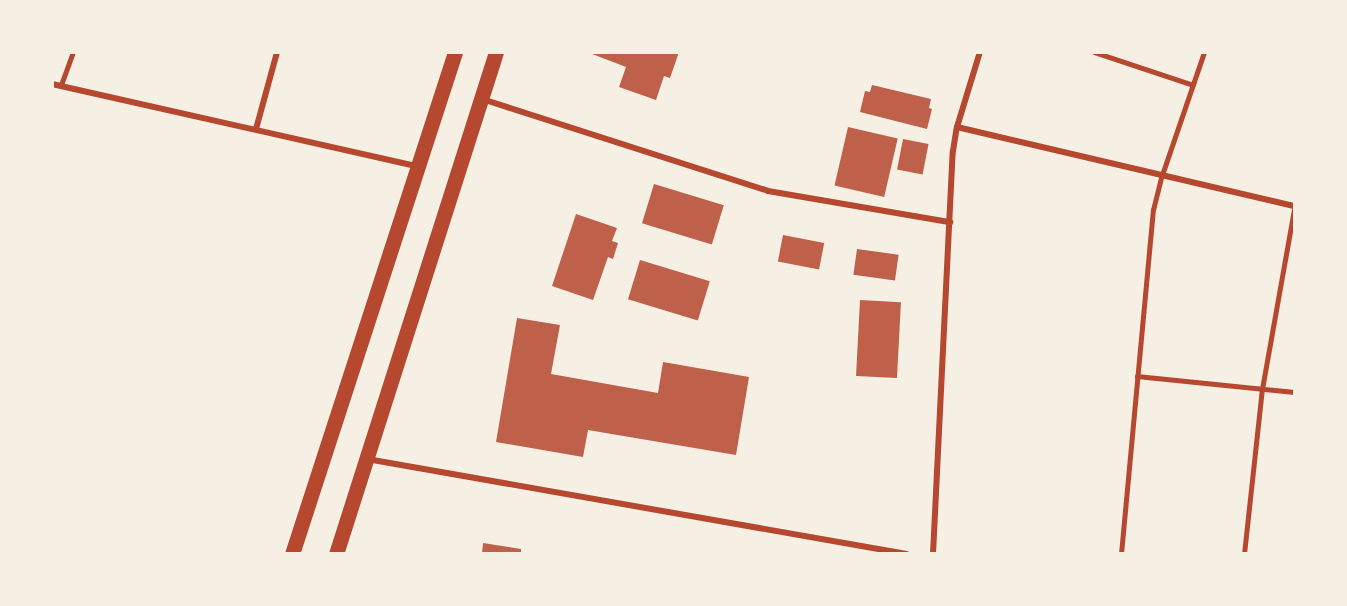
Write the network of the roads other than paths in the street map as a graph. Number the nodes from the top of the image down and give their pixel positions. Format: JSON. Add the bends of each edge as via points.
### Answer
{"nodes":[{"id":1,"x":74,"y":52,"type":"edge"},
{"id":2,"x":277,"y":52,"type":"edge"},
{"id":3,"x":455,"y":52,"type":"edge"},
{"id":4,"x":496,"y":52,"type":"edge"},
{"id":5,"x":980,"y":52,"type":"edge"},
{"id":6,"x":1094,"y":52,"type":"edge"},
{"id":7,"x":1204,"y":52,"type":"edge"},
{"id":8,"x":52,"y":84,"type":"edge"},
{"id":9,"x":61,"y":85,"type":"junction"},
{"id":10,"x":1192,"y":85,"type":"junction"},
{"id":11,"x":481,"y":99,"type":"junction"},
{"id":12,"x":957,"y":127,"type":"junction"},
{"id":13,"x":256,"y":129,"type":"junction"},
{"id":14,"x":418,"y":166,"type":"junction"},
{"id":15,"x":1161,"y":175,"type":"junction"},
{"id":16,"x":1294,"y":208,"type":"edge"},
{"id":17,"x":950,"y":222,"type":"junction"},
{"id":18,"x":1137,"y":376,"type":"junction"},
{"id":19,"x":1262,"y":389,"type":"junction"},
{"id":20,"x":1294,"y":392,"type":"edge"},
{"id":21,"x":366,"y":459,"type":"junction"},
{"id":22,"x":292,"y":554,"type":"edge"},
{"id":23,"x":336,"y":554,"type":"edge"},
{"id":24,"x":907,"y":554,"type":"edge"},
{"id":25,"x":933,"y":554,"type":"edge"},
{"id":26,"x":1121,"y":554,"type":"edge"},
{"id":27,"x":1244,"y":554,"type":"edge"}],
"edges":[{"from":1,"to":9,"type":"lane"},
{"from":2,"to":13,"type":"street"},
{"from":3,"to":14,"type":"main road"},
{"from":4,"to":11,"type":"main road"},
{"from":5,"to":12,"type":"street"},
{"from":6,"to":10,"type":"lane"},
{"from":7,"to":10,"type":"lane"},
{"from":8,"to":9,"type":"street"},
{"from":9,"to":13,"type":"street"},
{"from":10,"to":15,"type":"lane"},
{"from":11,"to":17,"type":"street","via":[[768,191]]},
{"from":11,"to":21,"type":"main road"},
{"from":12,"to":15,"type":"street"},
{"from":12,"to":17,"type":"street"},
{"from":13,"to":14,"type":"street"},
{"from":14,"to":22,"type":"main road"},
{"from":15,"to":16,"type":"street"},
{"from":15,"to":18,"type":"lane","via":[[1150,225]]},
{"from":16,"to":19,"type":"lane"},
{"from":17,"to":25,"type":"street"},
{"from":18,"to":19,"type":"lane"},
{"from":18,"to":26,"type":"lane"},
{"from":19,"to":20,"type":"lane"},
{"from":19,"to":27,"type":"lane"},
{"from":21,"to":23,"type":"main road"},
{"from":21,"to":24,"type":"street"}]}
